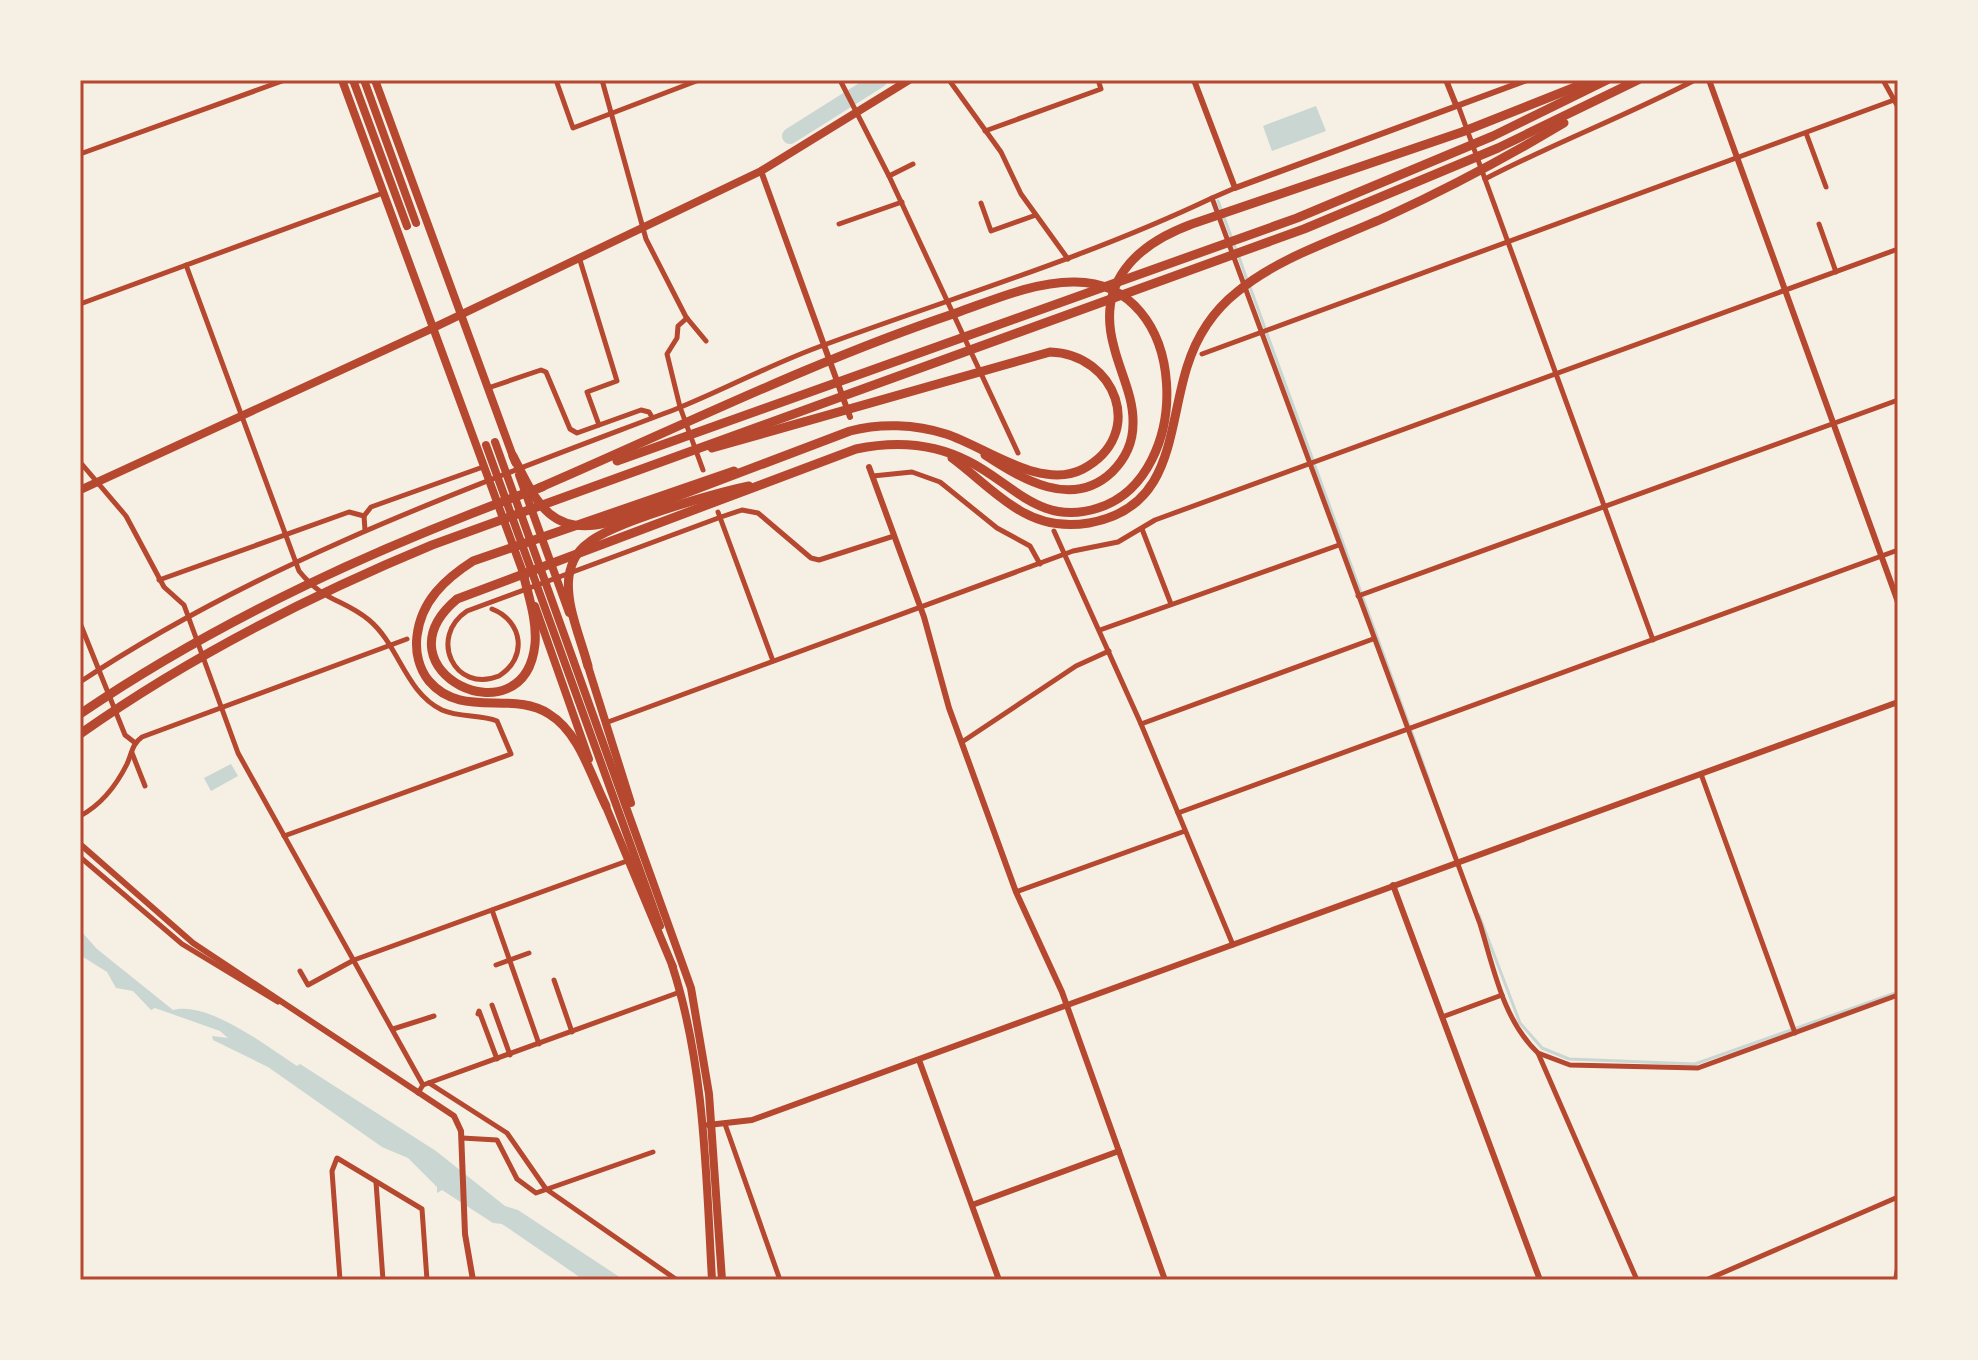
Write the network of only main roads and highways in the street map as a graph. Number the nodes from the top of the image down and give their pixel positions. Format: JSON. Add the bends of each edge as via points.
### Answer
{"nodes":[{"id":1,"x":342,"y":80,"type":"edge"},
{"id":2,"x":353,"y":80,"type":"edge"},
{"id":3,"x":364,"y":80,"type":"edge"},
{"id":4,"x":375,"y":80,"type":"edge"},
{"id":5,"x":909,"y":80,"type":"edge"},
{"id":6,"x":1593,"y":80,"type":"edge"},
{"id":7,"x":1607,"y":80,"type":"edge"},
{"id":8,"x":1636,"y":82,"type":"edge"},
{"id":9,"x":461,"y":315,"type":"junction"},
{"id":10,"x":433,"y":328,"type":"junction"},
{"id":11,"x":958,"y":439,"type":"junction"},
{"id":12,"x":936,"y":449,"type":"junction"},
{"id":13,"x":513,"y":456,"type":"junction"},
{"id":14,"x":758,"y":465,"type":"junction"},
{"id":15,"x":764,"y":483,"type":"junction"},
{"id":16,"x":539,"y":488,"type":"junction"},
{"id":17,"x":80,"y":490,"type":"edge"},
{"id":18,"x":544,"y":502,"type":"junction"},
{"id":19,"x":524,"y":577,"type":"junction"},
{"id":20,"x":588,"y":666,"type":"junction"},
{"id":21,"x":80,"y":714,"type":"edge"},
{"id":22,"x":80,"y":734,"type":"edge"},
{"id":23,"x":606,"y":806,"type":"junction"},
{"id":24,"x":645,"y":854,"type":"junction"},
{"id":25,"x":673,"y":967,"type":"junction"},
{"id":26,"x":706,"y":1125,"type":"junction"},
{"id":27,"x":712,"y":1280,"type":"edge"},
{"id":28,"x":722,"y":1280,"type":"edge"}],
"edges":[{"from":1,"to":10,"type":"main road"},
{"from":2,"to":3,"type":"main road","via":[[411,225]]},
{"from":4,"to":9,"type":"main road"},
{"from":5,"to":9,"type":"main road","via":[[761,171]]},
{"from":6,"to":11,"type":"highway","via":[[1462,132],[1175,230],[1141,250],[1121,275],[1109,320],[1132,405],[1130,444],[1120,463],[1088,487],[1068,490],[1026,480]]},
{"from":7,"to":16,"type":"highway","via":[[1493,136],[1297,218]]},
{"from":8,"to":12,"type":"highway","via":[[1471,176],[1270,270],[1224,303],[1187,366],[1170,446],[1154,482],[1124,510],[1072,525],[1033,517]]},
{"from":8,"to":18,"type":"highway","via":[[1498,148],[1304,229]]},
{"from":9,"to":10,"type":"main road"},
{"from":9,"to":13,"type":"main road"},
{"from":10,"to":17,"type":"main road"},
{"from":10,"to":19,"type":"main road"},
{"from":11,"to":14,"type":"highway","via":[[925,429],[878,425]]},
{"from":11,"to":18,"type":"highway","via":[[1034,471],[1059,474],[1093,462],[1114,434],[1117,409],[1102,373],[1079,357],[1050,352],[756,433]]},
{"from":12,"to":15,"type":"highway","via":[[870,446]]},
{"from":12,"to":16,"type":"highway","via":[[967,460],[1017,496],[1050,510],[1097,509],[1120,497],[1141,478],[1159,440],[1165,369],[1155,330],[1120,293],[1083,282],[1043,285],[859,348]]},
{"from":13,"to":14,"type":"highway","via":[[543,509],[561,522],[581,527],[607,523]]},
{"from":13,"to":20,"type":"main road"},
{"from":14,"to":23,"type":"highway","via":[[498,550],[456,572],[434,594],[419,623],[416,652],[436,689],[475,704],[532,706],[549,713],[573,738]]},
{"from":15,"to":19,"type":"highway","via":[[457,599],[432,635],[435,660],[461,689],[501,690],[528,665],[535,625]]},
{"from":15,"to":20,"type":"highway","via":[[722,491],[587,544],[574,561],[569,590]]},
{"from":16,"to":21,"type":"highway","via":[[287,594]]},
{"from":18,"to":22,"type":"highway","via":[[329,590],[192,663]]},
{"from":19,"to":23,"type":"main road"},
{"from":20,"to":24,"type":"main road"},
{"from":23,"to":25,"type":"main road"},
{"from":24,"to":25,"type":"main road","via":[[491,443]]},
{"from":24,"to":26,"type":"main road","via":[[691,988],[703,1049]]},
{"from":25,"to":26,"type":"main road"},
{"from":26,"to":27,"type":"main road"},
{"from":26,"to":28,"type":"main road"}]}
